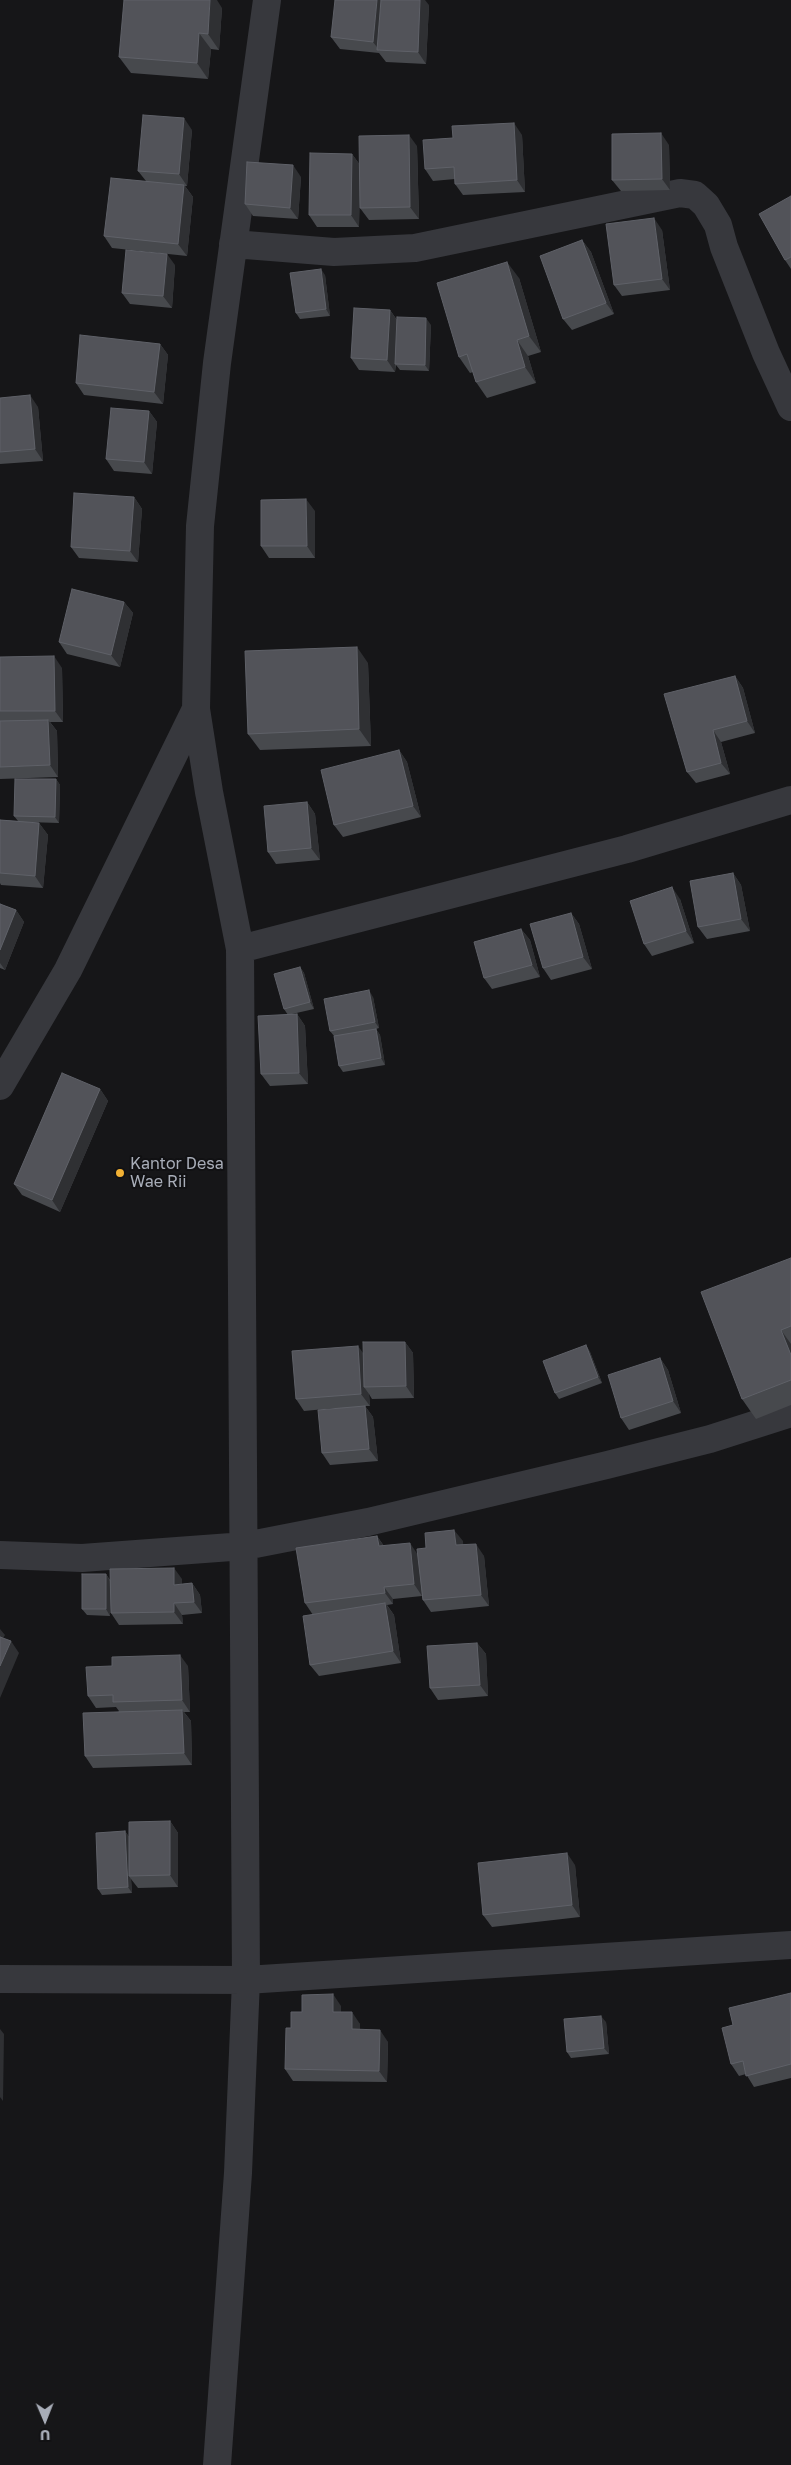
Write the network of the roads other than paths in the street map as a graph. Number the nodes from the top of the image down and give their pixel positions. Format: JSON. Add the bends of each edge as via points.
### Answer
{"nodes":[{"id":1,"x":267,"y":0,"type":"edge"},
{"id":2,"x":233,"y":244,"type":"junction"},
{"id":3,"x":791,"y":407,"type":"edge"},
{"id":4,"x":196,"y":708,"type":"junction"},
{"id":5,"x":791,"y":800,"type":"edge"},
{"id":6,"x":240,"y":949,"type":"junction"},
{"id":7,"x":0,"y":1086,"type":"edge"},
{"id":8,"x":791,"y":1413,"type":"edge"},
{"id":9,"x":245,"y":1546,"type":"junction"},
{"id":10,"x":0,"y":1555,"type":"edge"},
{"id":11,"x":791,"y":1945,"type":"edge"},
{"id":12,"x":0,"y":1979,"type":"edge"},
{"id":13,"x":246,"y":1980,"type":"junction"},
{"id":14,"x":217,"y":2465,"type":"edge"}],
"edges":[{"from":1,"to":2,"type":"street"},
{"from":2,"to":3,"type":"street","via":[[334,252],[415,248],[680,194],[695,195],[706,205],[718,225],[766,352]]},
{"from":2,"to":4,"type":"street","via":[[200,526]]},
{"from":4,"to":6,"type":"street"},
{"from":4,"to":7,"type":"street","via":[[68,970]]},
{"from":5,"to":6,"type":"street","via":[[627,850]]},
{"from":6,"to":9,"type":"street"},
{"from":8,"to":9,"type":"street","via":[[710,1439],[598,1467],[368,1522]]},
{"from":9,"to":10,"type":"street","via":[[82,1558]]},
{"from":9,"to":13,"type":"street"},
{"from":11,"to":13,"type":"street"},
{"from":12,"to":13,"type":"street"},
{"from":13,"to":14,"type":"street","via":[[238,2173]]}]}
